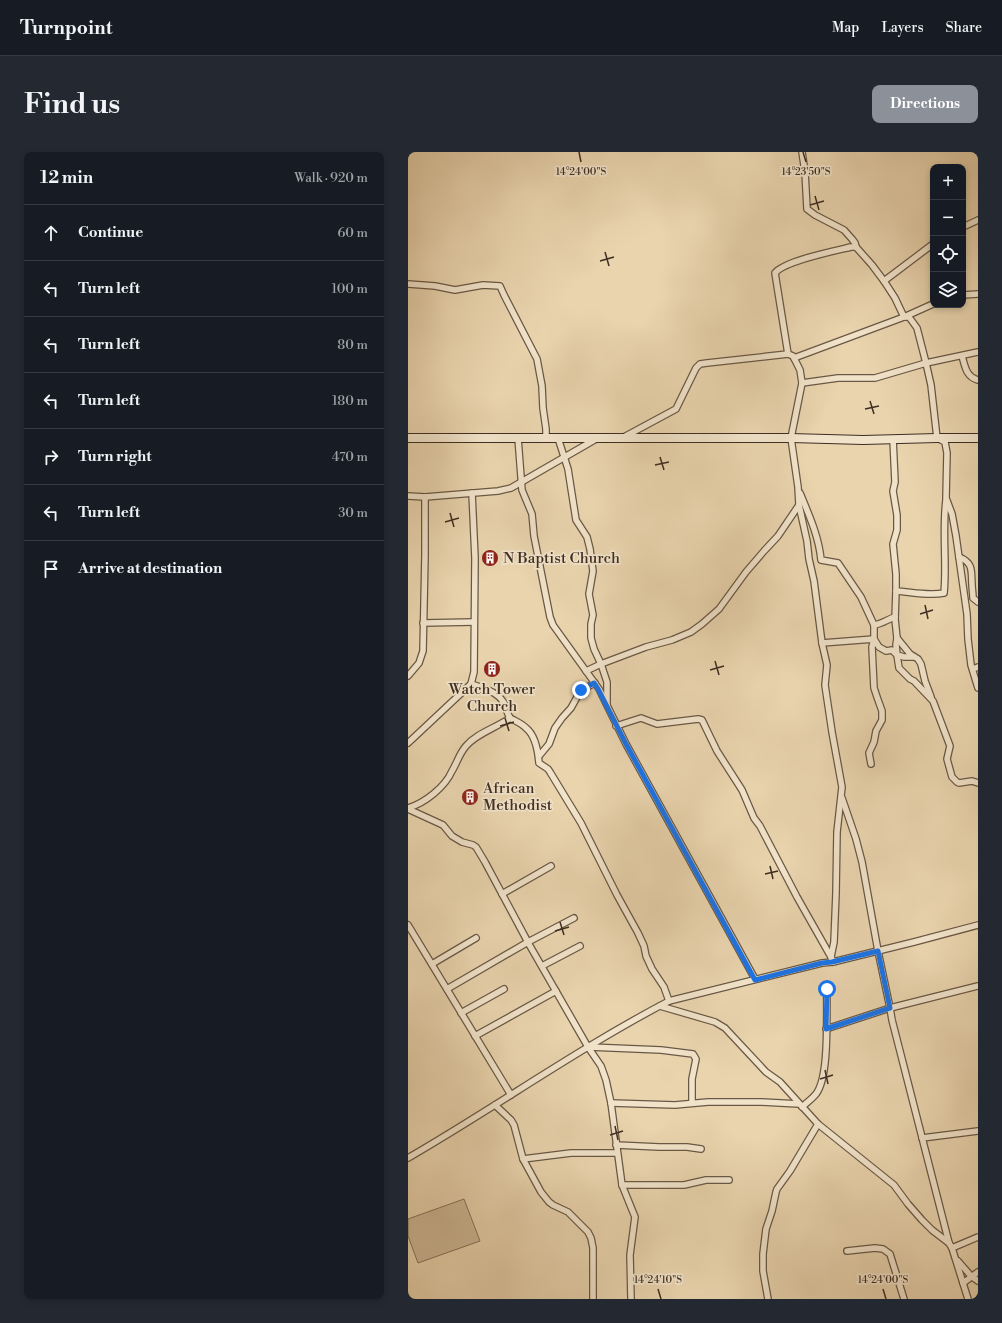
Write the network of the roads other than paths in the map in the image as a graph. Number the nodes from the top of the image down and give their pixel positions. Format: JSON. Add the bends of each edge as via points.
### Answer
{"nodes":[{"id":1,"x":802,"y":152,"type":"edge"},
{"id":2,"x":978,"y":220,"type":"edge"},
{"id":3,"x":966,"y":226,"type":"edge"},
{"id":4,"x":930,"y":246,"type":"edge"},
{"id":5,"x":856,"y":247,"type":"junction"},
{"id":6,"x":884,"y":281,"type":"junction"},
{"id":7,"x":408,"y":284,"type":"edge"},
{"id":8,"x":978,"y":294,"type":"edge"},
{"id":9,"x":966,"y":295,"type":"edge"},
{"id":10,"x":930,"y":305,"type":"edge"},
{"id":11,"x":904,"y":317,"type":"junction"},
{"id":12,"x":978,"y":352,"type":"edge"},
{"id":13,"x":788,"y":354,"type":"junction"},
{"id":14,"x":962,"y":356,"type":"junction"},
{"id":15,"x":794,"y":358,"type":"junction"},
{"id":16,"x":926,"y":363,"type":"junction"},
{"id":17,"x":978,"y":380,"type":"edge"},
{"id":18,"x":802,"y":383,"type":"junction"},
{"id":19,"x":408,"y":438,"type":"edge"},
{"id":20,"x":518,"y":438,"type":"junction"},
{"id":21,"x":546,"y":438,"type":"junction"},
{"id":22,"x":558,"y":438,"type":"junction"},
{"id":23,"x":597,"y":438,"type":"junction"},
{"id":24,"x":622,"y":438,"type":"junction"},
{"id":25,"x":791,"y":438,"type":"junction"},
{"id":26,"x":937,"y":438,"type":"junction"},
{"id":27,"x":978,"y":438,"type":"edge"},
{"id":28,"x":893,"y":439,"type":"junction"},
{"id":29,"x":564,"y":456,"type":"junction"},
{"id":30,"x":521,"y":483,"type":"junction"},
{"id":31,"x":798,"y":488,"type":"junction"},
{"id":32,"x":472,"y":493,"type":"junction"},
{"id":33,"x":408,"y":496,"type":"edge"},
{"id":34,"x":425,"y":496,"type":"junction"},
{"id":35,"x":946,"y":498,"type":"junction"},
{"id":36,"x":799,"y":505,"type":"junction"},
{"id":37,"x":959,"y":557,"type":"junction"},
{"id":38,"x":896,"y":591,"type":"junction"},
{"id":39,"x":978,"y":602,"type":"edge"},
{"id":40,"x":895,"y":617,"type":"junction"},
{"id":41,"x":474,"y":622,"type":"junction"},
{"id":42,"x":423,"y":623,"type":"junction"},
{"id":43,"x":874,"y":626,"type":"junction"},
{"id":44,"x":897,"y":638,"type":"junction"},
{"id":45,"x":874,"y":639,"type":"junction"},
{"id":46,"x":822,"y":643,"type":"junction"},
{"id":47,"x":897,"y":655,"type":"junction"},
{"id":48,"x":913,"y":657,"type":"junction"},
{"id":49,"x":601,"y":664,"type":"junction"},
{"id":50,"x":975,"y":668,"type":"edge"},
{"id":51,"x":586,"y":671,"type":"junction"},
{"id":52,"x":408,"y":676,"type":"edge"},
{"id":53,"x":594,"y":683,"type":"junction"},
{"id":54,"x":471,"y":684,"type":"junction"},
{"id":55,"x":978,"y":688,"type":"edge"},
{"id":56,"x":933,"y":701,"type":"junction"},
{"id":57,"x":607,"y":706,"type":"junction"},
{"id":58,"x":510,"y":718,"type":"junction"},
{"id":59,"x":616,"y":726,"type":"junction"},
{"id":60,"x":408,"y":743,"type":"edge"},
{"id":61,"x":539,"y":756,"type":"junction"},
{"id":62,"x":871,"y":764,"type":"dead end"},
{"id":63,"x":978,"y":783,"type":"edge"},
{"id":64,"x":842,"y":796,"type":"junction"},
{"id":65,"x":408,"y":808,"type":"edge"},
{"id":66,"x":551,"y":866,"type":"dead end"},
{"id":67,"x":502,"y":894,"type":"junction"},
{"id":68,"x":574,"y":918,"type":"dead end"},
{"id":69,"x":408,"y":925,"type":"edge"},
{"id":70,"x":978,"y":925,"type":"edge"},
{"id":71,"x":476,"y":938,"type":"dead end"},
{"id":72,"x":528,"y":942,"type":"junction"},
{"id":73,"x":580,"y":946,"type":"dead end"},
{"id":74,"x":878,"y":951,"type":"junction"},
{"id":75,"x":832,"y":959,"type":"junction"},
{"id":76,"x":432,"y":964,"type":"junction"},
{"id":77,"x":542,"y":966,"type":"junction"},
{"id":78,"x":755,"y":980,"type":"junction"},
{"id":79,"x":978,"y":987,"type":"edge"},
{"id":80,"x":446,"y":989,"type":"junction"},
{"id":81,"x":504,"y":989,"type":"dead end"},
{"id":82,"x":827,"y":989,"type":"dead end"},
{"id":83,"x":556,"y":991,"type":"junction"},
{"id":84,"x":669,"y":1001,"type":"junction"},
{"id":85,"x":660,"y":1006,"type":"junction"},
{"id":86,"x":890,"y":1008,"type":"junction"},
{"id":87,"x":461,"y":1013,"type":"junction"},
{"id":88,"x":826,"y":1029,"type":"junction"},
{"id":89,"x":476,"y":1036,"type":"junction"},
{"id":90,"x":588,"y":1047,"type":"junction"},
{"id":91,"x":511,"y":1095,"type":"junction"},
{"id":92,"x":611,"y":1103,"type":"junction"},
{"id":93,"x":692,"y":1103,"type":"junction"},
{"id":94,"x":495,"y":1105,"type":"junction"},
{"id":95,"x":801,"y":1106,"type":"junction"},
{"id":96,"x":818,"y":1124,"type":"junction"},
{"id":97,"x":978,"y":1131,"type":"edge"},
{"id":98,"x":922,"y":1138,"type":"junction"},
{"id":99,"x":616,"y":1144,"type":"junction"},
{"id":100,"x":701,"y":1149,"type":"dead end"},
{"id":101,"x":617,"y":1153,"type":"junction"},
{"id":102,"x":408,"y":1158,"type":"edge"},
{"id":103,"x":523,"y":1159,"type":"junction"},
{"id":104,"x":729,"y":1180,"type":"dead end"},
{"id":105,"x":622,"y":1185,"type":"junction"},
{"id":106,"x":978,"y":1237,"type":"edge"},
{"id":107,"x":951,"y":1245,"type":"junction"},
{"id":108,"x":847,"y":1251,"type":"dead end"},
{"id":109,"x":957,"y":1259,"type":"junction"},
{"id":110,"x":978,"y":1272,"type":"edge"},
{"id":111,"x":971,"y":1276,"type":"junction"},
{"id":112,"x":978,"y":1281,"type":"edge"},
{"id":113,"x":963,"y":1283,"type":"junction"},
{"id":114,"x":593,"y":1299,"type":"edge"},
{"id":115,"x":631,"y":1299,"type":"edge"},
{"id":116,"x":768,"y":1299,"type":"edge"},
{"id":117,"x":904,"y":1299,"type":"edge"},
{"id":118,"x":968,"y":1299,"type":"edge"}],
"edges":[{"from":1,"to":5,"type":"street","via":[[807,209],[844,230]]},
{"from":2,"to":3,"type":"street"},
{"from":4,"to":6,"type":"street"},
{"from":5,"to":6,"type":"street"},
{"from":5,"to":13,"type":"street","via":[[791,263],[775,273]]},
{"from":6,"to":11,"type":"street"},
{"from":7,"to":21,"type":"street","via":[[455,290],[483,285],[502,287],[537,359]]},
{"from":8,"to":9,"type":"street"},
{"from":10,"to":11,"type":"street"},
{"from":11,"to":15,"type":"street"},
{"from":11,"to":16,"type":"street","via":[[909,317],[916,328]]},
{"from":12,"to":14,"type":"street"},
{"from":13,"to":15,"type":"street"},
{"from":13,"to":24,"type":"street","via":[[700,364],[676,409]]},
{"from":14,"to":16,"type":"street"},
{"from":14,"to":17,"type":"street","via":[[969,375]]},
{"from":15,"to":18,"type":"street","via":[[800,370]]},
{"from":16,"to":18,"type":"street","via":[[875,378],[838,378]]},
{"from":16,"to":26,"type":"street"},
{"from":18,"to":25,"type":"street"},
{"from":19,"to":20,"type":"street"},
{"from":20,"to":21,"type":"street"},
{"from":20,"to":30,"type":"street"},
{"from":21,"to":22,"type":"street"},
{"from":22,"to":23,"type":"street"},
{"from":22,"to":29,"type":"street"},
{"from":23,"to":24,"type":"street"},
{"from":23,"to":29,"type":"street"},
{"from":24,"to":25,"type":"street"},
{"from":25,"to":28,"type":"street"},
{"from":25,"to":31,"type":"street"},
{"from":26,"to":27,"type":"street"},
{"from":26,"to":28,"type":"street"},
{"from":26,"to":35,"type":"street","via":[[945,442]]},
{"from":28,"to":38,"type":"street","via":[[893,491],[897,514],[897,530],[893,544]]},
{"from":29,"to":30,"type":"street"},
{"from":29,"to":49,"type":"street","via":[[576,520],[590,549],[593,571],[589,594],[593,615],[592,638]]},
{"from":30,"to":32,"type":"street","via":[[498,491]]},
{"from":30,"to":51,"type":"street","via":[[532,514],[550,617]]},
{"from":31,"to":36,"type":"street"},
{"from":31,"to":43,"type":"street","via":[[815,532],[821,560],[838,564],[861,597]]},
{"from":32,"to":34,"type":"street"},
{"from":32,"to":41,"type":"street"},
{"from":33,"to":34,"type":"street"},
{"from":34,"to":42,"type":"street"},
{"from":35,"to":37,"type":"street","via":[[952,514]]},
{"from":35,"to":38,"type":"street","via":[[944,593]]},
{"from":36,"to":46,"type":"street","via":[[814,581]]},
{"from":36,"to":49,"type":"street","via":[[778,536],[746,572],[719,609],[702,624],[672,640]]},
{"from":37,"to":39,"type":"street","via":[[971,568],[973,598]]},
{"from":37,"to":50,"type":"street","via":[[968,639]]},
{"from":38,"to":40,"type":"street"},
{"from":40,"to":43,"type":"street"},
{"from":40,"to":44,"type":"street"},
{"from":41,"to":42,"type":"street"},
{"from":41,"to":54,"type":"street","via":[[474,672]]},
{"from":42,"to":52,"type":"street","via":[[423,651],[419,663]]},
{"from":43,"to":45,"type":"street"},
{"from":44,"to":47,"type":"street"},
{"from":44,"to":48,"type":"street"},
{"from":45,"to":46,"type":"street"},
{"from":45,"to":47,"type":"street","via":[[879,647],[886,651],[892,650]]},
{"from":45,"to":62,"type":"street","via":[[874,683],[882,720],[869,753]]},
{"from":46,"to":64,"type":"street","via":[[827,665],[825,685]]},
{"from":47,"to":48,"type":"street"},
{"from":47,"to":56,"type":"street","via":[[899,668]]},
{"from":48,"to":56,"type":"street","via":[[921,664]]},
{"from":49,"to":51,"type":"street"},
{"from":49,"to":57,"type":"street","via":[[607,682]]},
{"from":50,"to":55,"type":"street"},
{"from":51,"to":53,"type":"street"},
{"from":53,"to":57,"type":"street"},
{"from":53,"to":61,"type":"street","via":[[581,690]]},
{"from":54,"to":58,"type":"street","via":[[492,691],[505,704]]},
{"from":54,"to":60,"type":"street"},
{"from":56,"to":63,"type":"street","via":[[950,746],[947,759],[952,777],[959,783]]},
{"from":57,"to":59,"type":"street"},
{"from":58,"to":61,"type":"street","via":[[530,732]]},
{"from":58,"to":65,"type":"street","via":[[472,740],[459,755],[442,787]]},
{"from":59,"to":75,"type":"street","via":[[641,718],[657,724],[702,720]]},
{"from":59,"to":78,"type":"street"},
{"from":61,"to":84,"type":"street","via":[[539,763],[548,769],[581,823],[638,933],[646,956]]},
{"from":64,"to":74,"type":"street","via":[[862,862]]},
{"from":64,"to":75,"type":"street","via":[[837,832]]},
{"from":65,"to":67,"type":"street","via":[[443,825],[452,836],[476,847]]},
{"from":66,"to":67,"type":"street"},
{"from":67,"to":72,"type":"street"},
{"from":68,"to":72,"type":"street"},
{"from":69,"to":76,"type":"street"},
{"from":70,"to":74,"type":"street"},
{"from":71,"to":76,"type":"street"},
{"from":72,"to":77,"type":"street"},
{"from":72,"to":80,"type":"street"},
{"from":73,"to":77,"type":"street"},
{"from":74,"to":75,"type":"street"},
{"from":74,"to":86,"type":"street"},
{"from":75,"to":78,"type":"street"},
{"from":76,"to":80,"type":"street"},
{"from":77,"to":83,"type":"street"},
{"from":78,"to":84,"type":"street"},
{"from":79,"to":86,"type":"street"},
{"from":80,"to":87,"type":"street"},
{"from":81,"to":87,"type":"street"},
{"from":82,"to":88,"type":"street"},
{"from":83,"to":89,"type":"street"},
{"from":83,"to":90,"type":"street"},
{"from":84,"to":85,"type":"street"},
{"from":85,"to":90,"type":"street"},
{"from":85,"to":95,"type":"street","via":[[720,1024]]},
{"from":86,"to":88,"type":"street"},
{"from":86,"to":98,"type":"street"},
{"from":87,"to":89,"type":"street"},
{"from":88,"to":95,"type":"street","via":[[822,1081],[816,1094]]},
{"from":89,"to":91,"type":"street"},
{"from":90,"to":91,"type":"street"},
{"from":90,"to":92,"type":"street","via":[[601,1066]]},
{"from":90,"to":93,"type":"street","via":[[693,1054],[696,1060],[692,1079]]},
{"from":91,"to":94,"type":"street"},
{"from":92,"to":93,"type":"street"},
{"from":92,"to":99,"type":"street"},
{"from":93,"to":95,"type":"street","via":[[761,1102]]},
{"from":94,"to":102,"type":"street"},
{"from":94,"to":103,"type":"street","via":[[514,1125]]},
{"from":95,"to":96,"type":"street"},
{"from":96,"to":107,"type":"street","via":[[894,1185],[922,1220]]},
{"from":96,"to":116,"type":"street","via":[[776,1192],[766,1229],[763,1254]]},
{"from":97,"to":98,"type":"street"},
{"from":98,"to":107,"type":"street"},
{"from":99,"to":100,"type":"street","via":[[687,1146]]},
{"from":99,"to":101,"type":"street"},
{"from":101,"to":103,"type":"street","via":[[571,1153]]},
{"from":101,"to":105,"type":"street"},
{"from":103,"to":114,"type":"street","via":[[548,1202],[568,1212],[592,1238]]},
{"from":104,"to":105,"type":"street","via":[[706,1180],[684,1185]]},
{"from":105,"to":115,"type":"street","via":[[635,1217],[630,1255]]},
{"from":106,"to":107,"type":"street"},
{"from":107,"to":109,"type":"street"},
{"from":108,"to":117,"type":"street","via":[[883,1248],[890,1254]]},
{"from":109,"to":111,"type":"street"},
{"from":109,"to":113,"type":"street"},
{"from":110,"to":111,"type":"street"},
{"from":111,"to":112,"type":"street"},
{"from":111,"to":113,"type":"street"},
{"from":113,"to":118,"type":"street"}]}
